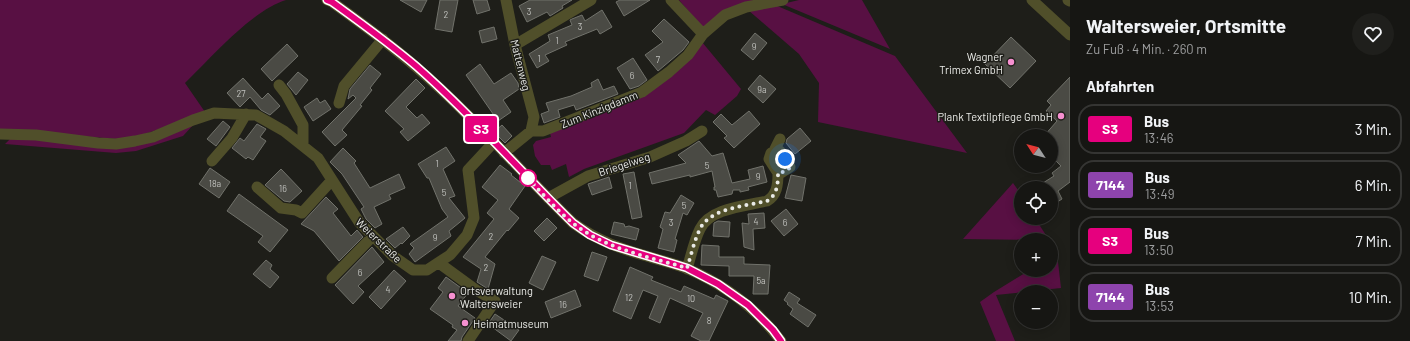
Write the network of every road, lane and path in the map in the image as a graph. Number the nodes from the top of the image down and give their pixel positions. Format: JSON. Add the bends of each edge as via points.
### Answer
{"nodes":[{"id":1,"x":327,"y":0,"type":"edge"},
{"id":2,"x":506,"y":0,"type":"edge"},
{"id":3,"x":591,"y":0,"type":"edge"},
{"id":4,"x":672,"y":0,"type":"edge"},
{"id":5,"x":783,"y":0,"type":"edge"},
{"id":6,"x":1032,"y":0,"type":"edge"},
{"id":7,"x":703,"y":34,"type":"junction"},
{"id":8,"x":1070,"y":35,"type":"edge"},
{"id":9,"x":383,"y":39,"type":"junction"},
{"id":10,"x":515,"y":45,"type":"junction"},
{"id":11,"x":279,"y":85,"type":"dead end"},
{"id":12,"x":339,"y":103,"type":"dead end"},
{"id":13,"x":246,"y":114,"type":"junction"},
{"id":14,"x":531,"y":131,"type":"junction"},
{"id":15,"x":702,"y":131,"type":"dead end"},
{"id":16,"x":2,"y":137,"type":"edge"},
{"id":17,"x":780,"y":139,"type":"dead end"},
{"id":18,"x":494,"y":142,"type":"junction"},
{"id":19,"x":303,"y":146,"type":"junction"},
{"id":20,"x":504,"y":153,"type":"junction"},
{"id":21,"x":212,"y":161,"type":"dead end"},
{"id":22,"x":332,"y":180,"type":"junction"},
{"id":23,"x":257,"y":187,"type":"dead end"},
{"id":24,"x":548,"y":198,"type":"junction"},
{"id":25,"x":373,"y":236,"type":"junction"},
{"id":26,"x":439,"y":263,"type":"junction"},
{"id":27,"x":687,"y":268,"type":"junction"},
{"id":28,"x":332,"y":278,"type":"dead end"},
{"id":29,"x":468,"y":341,"type":"edge"},
{"id":30,"x":781,"y":341,"type":"edge"}],
"edges":[{"from":1,"to":9,"type":"street"},
{"from":2,"to":10,"type":"street","name":"Mattenweg"},
{"from":3,"to":10,"type":"street"},
{"from":4,"to":7,"type":"street"},
{"from":5,"to":7,"type":"street","name":"Zum Kinzigdamm","via":[[746,7],[725,15]]},
{"from":6,"to":8,"type":"street"},
{"from":7,"to":14,"type":"street","name":"Zum Kinzigdamm","via":[[688,55],[642,92],[543,131]]},
{"from":9,"to":12,"type":"street","via":[[344,86]]},
{"from":9,"to":18,"type":"street","via":[[417,67]]},
{"from":10,"to":14,"type":"street","name":"Mattenweg","via":[[534,118]]},
{"from":11,"to":19,"type":"street","via":[[303,125]]},
{"from":13,"to":16,"type":"street","name":"Weierstraße","via":[[214,113],[153,137],[116,144],[98,144],[36,135]]},
{"from":13,"to":19,"type":"street","name":"Weierstraße","via":[[256,115],[284,131]]},
{"from":13,"to":21,"type":"street","via":[[232,138]]},
{"from":14,"to":20,"type":"street"},
{"from":15,"to":24,"type":"street","name":"Briegelweg","via":[[686,141],[650,156],[588,176]]},
{"from":17,"to":27,"type":"street","via":[[769,159],[778,173],[774,195],[767,201],[717,213],[706,220],[699,230]]},
{"from":18,"to":20,"type":"street"},
{"from":18,"to":26,"type":"street","name":"Weierstraße","via":[[468,170],[474,218],[467,235],[450,255]]},
{"from":19,"to":22,"type":"street","name":"Weierstraße","via":[[318,158]]},
{"from":20,"to":24,"type":"street"},
{"from":22,"to":23,"type":"street","via":[[302,213],[281,208]]},
{"from":22,"to":25,"type":"street","name":"Weierstraße","via":[[359,222]]},
{"from":24,"to":27,"type":"street","via":[[573,223],[590,235],[611,245]]},
{"from":25,"to":26,"type":"street","name":"Weierstraße","via":[[393,256],[413,270],[427,270]]},
{"from":25,"to":28,"type":"street"},
{"from":26,"to":29,"type":"street","via":[[495,301]]},
{"from":27,"to":30,"type":"street","via":[[731,292],[748,305],[765,327]]}]}
